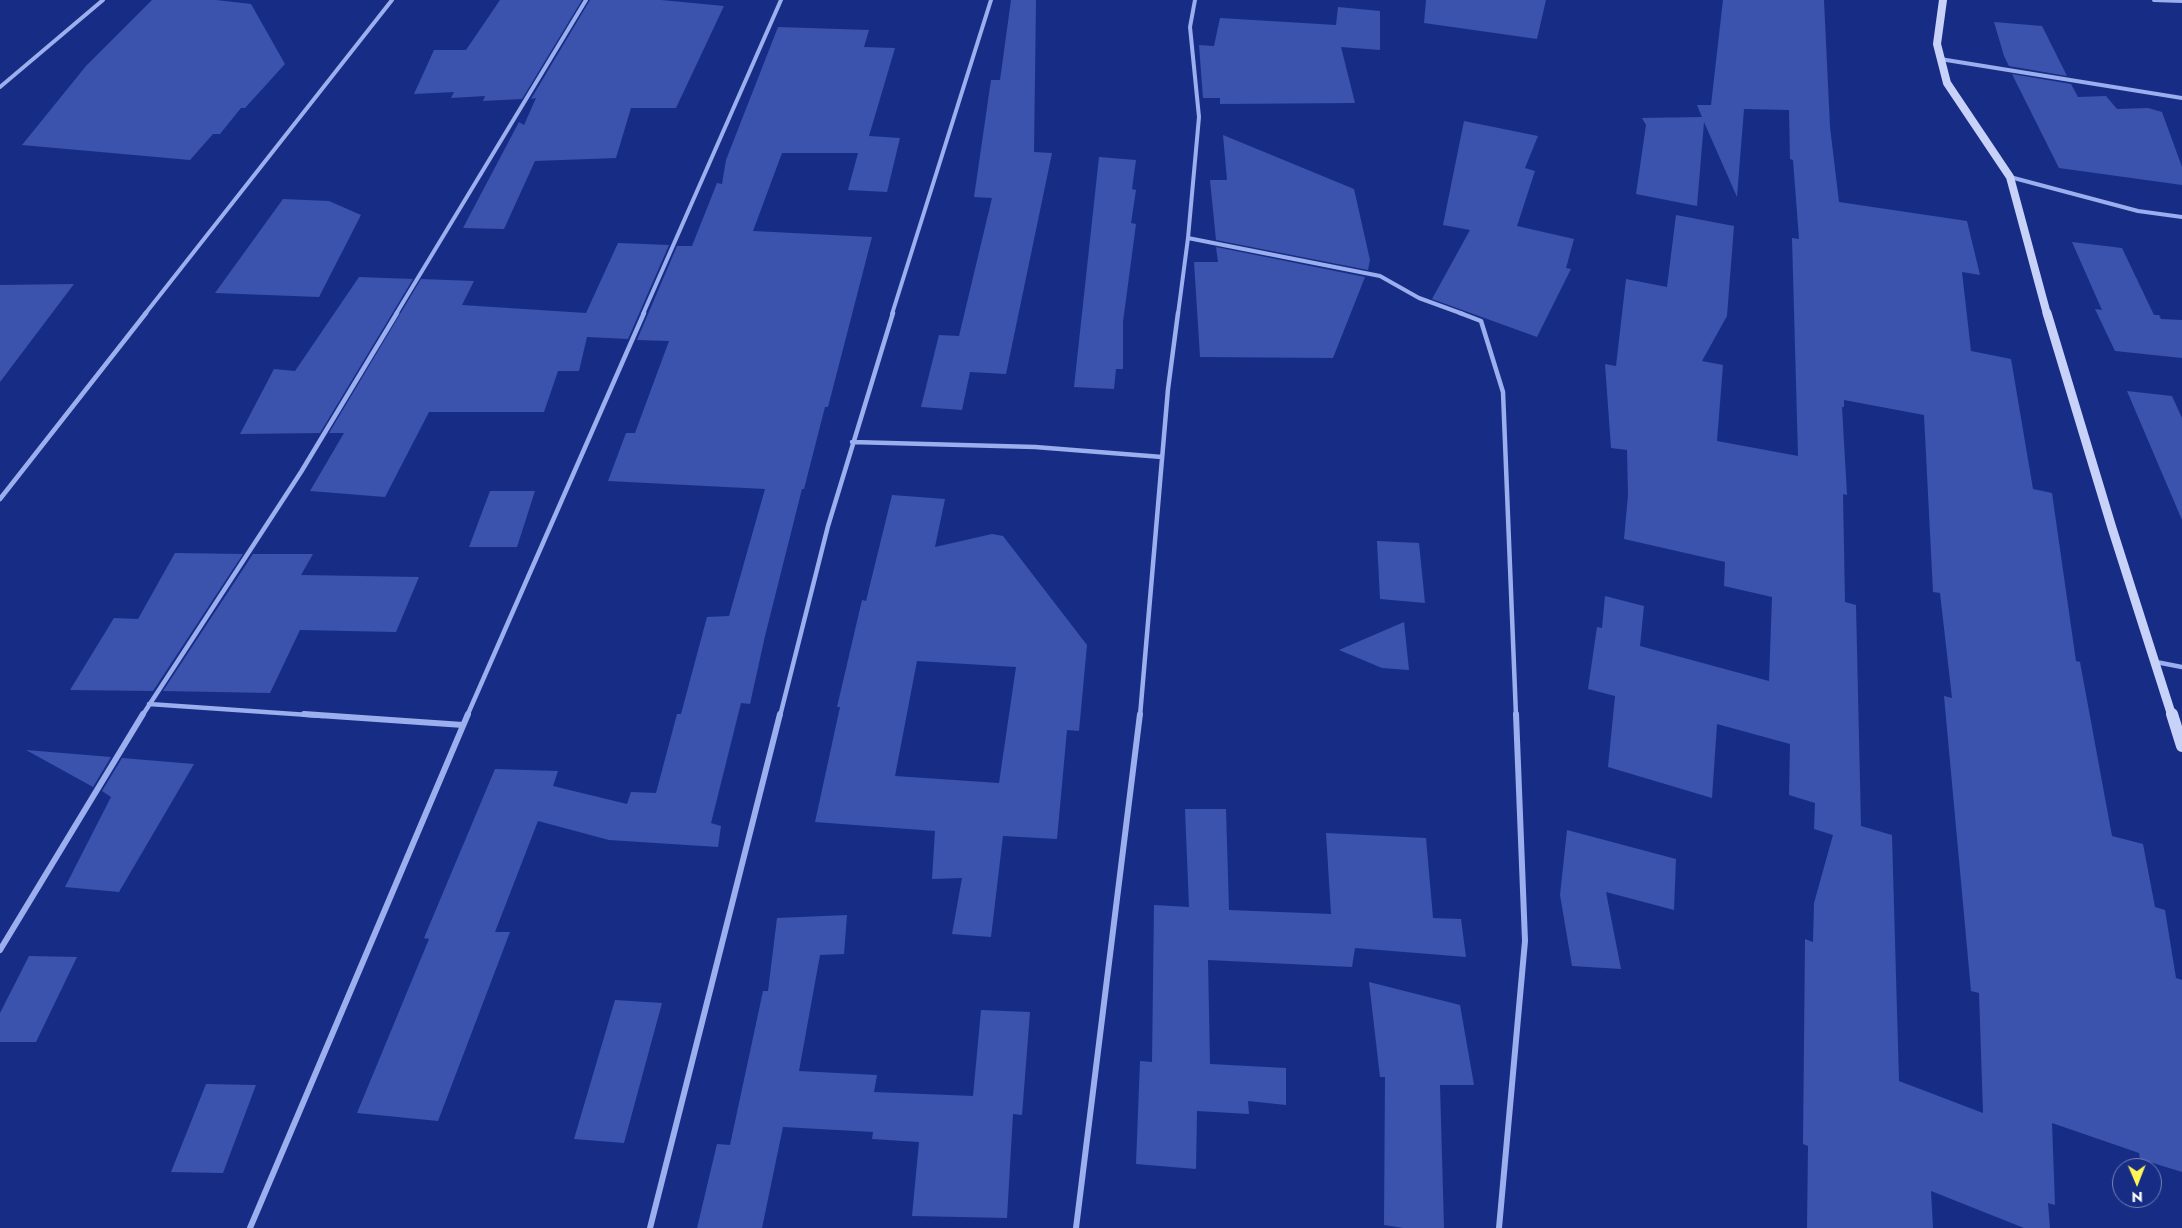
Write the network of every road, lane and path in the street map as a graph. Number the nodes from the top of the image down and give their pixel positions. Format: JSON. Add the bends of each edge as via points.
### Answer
{"nodes":[{"id":1,"x":103,"y":0,"type":"edge"},
{"id":2,"x":392,"y":0,"type":"edge"},
{"id":3,"x":586,"y":0,"type":"edge"},
{"id":4,"x":781,"y":0,"type":"edge"},
{"id":5,"x":991,"y":0,"type":"edge"},
{"id":6,"x":1195,"y":0,"type":"edge"},
{"id":7,"x":1943,"y":0,"type":"edge"},
{"id":8,"x":2154,"y":0,"type":"edge"},
{"id":9,"x":2182,"y":1,"type":"edge"},
{"id":10,"x":1940,"y":59,"type":"junction"},
{"id":11,"x":0,"y":87,"type":"edge"},
{"id":12,"x":2182,"y":98,"type":"edge"},
{"id":13,"x":2010,"y":177,"type":"junction"},
{"id":14,"x":2182,"y":217,"type":"edge"},
{"id":15,"x":1188,"y":238,"type":"junction"},
{"id":16,"x":852,"y":442,"type":"junction"},
{"id":17,"x":1162,"y":457,"type":"junction"},
{"id":18,"x":0,"y":500,"type":"edge"},
{"id":19,"x":2156,"y":662,"type":"junction"},
{"id":20,"x":2182,"y":667,"type":"edge"},
{"id":21,"x":149,"y":704,"type":"junction"},
{"id":22,"x":464,"y":725,"type":"junction"},
{"id":23,"x":2182,"y":746,"type":"edge"},
{"id":24,"x":0,"y":950,"type":"edge"},
{"id":25,"x":250,"y":1228,"type":"edge"},
{"id":26,"x":650,"y":1228,"type":"edge"},
{"id":27,"x":1076,"y":1228,"type":"edge"},
{"id":28,"x":1499,"y":1228,"type":"edge"}],
"edges":[{"from":1,"to":11,"type":"street"},
{"from":2,"to":18,"type":"street"},
{"from":3,"to":21,"type":"street","via":[[301,472]]},
{"from":4,"to":22,"type":"street"},
{"from":5,"to":16,"type":"street"},
{"from":6,"to":15,"type":"street","via":[[1190,27],[1199,117]]},
{"from":7,"to":10,"type":"street","via":[[1937,44]]},
{"from":8,"to":9,"type":"street"},
{"from":10,"to":12,"type":"street"},
{"from":10,"to":13,"type":"street","via":[[1947,83]]},
{"from":13,"to":14,"type":"street","via":[[2138,211]]},
{"from":13,"to":19,"type":"street","via":[[2049,320]]},
{"from":15,"to":17,"type":"street"},
{"from":15,"to":28,"type":"street","via":[[1380,276],[1419,298],[1481,321],[1503,392],[1526,941]]},
{"from":16,"to":17,"type":"street","via":[[1035,447]]},
{"from":16,"to":26,"type":"street"},
{"from":17,"to":27,"type":"street","via":[[1137,748]]},
{"from":19,"to":20,"type":"street"},
{"from":19,"to":23,"type":"street"},
{"from":21,"to":22,"type":"street"},
{"from":21,"to":24,"type":"street"},
{"from":22,"to":25,"type":"street"}]}
